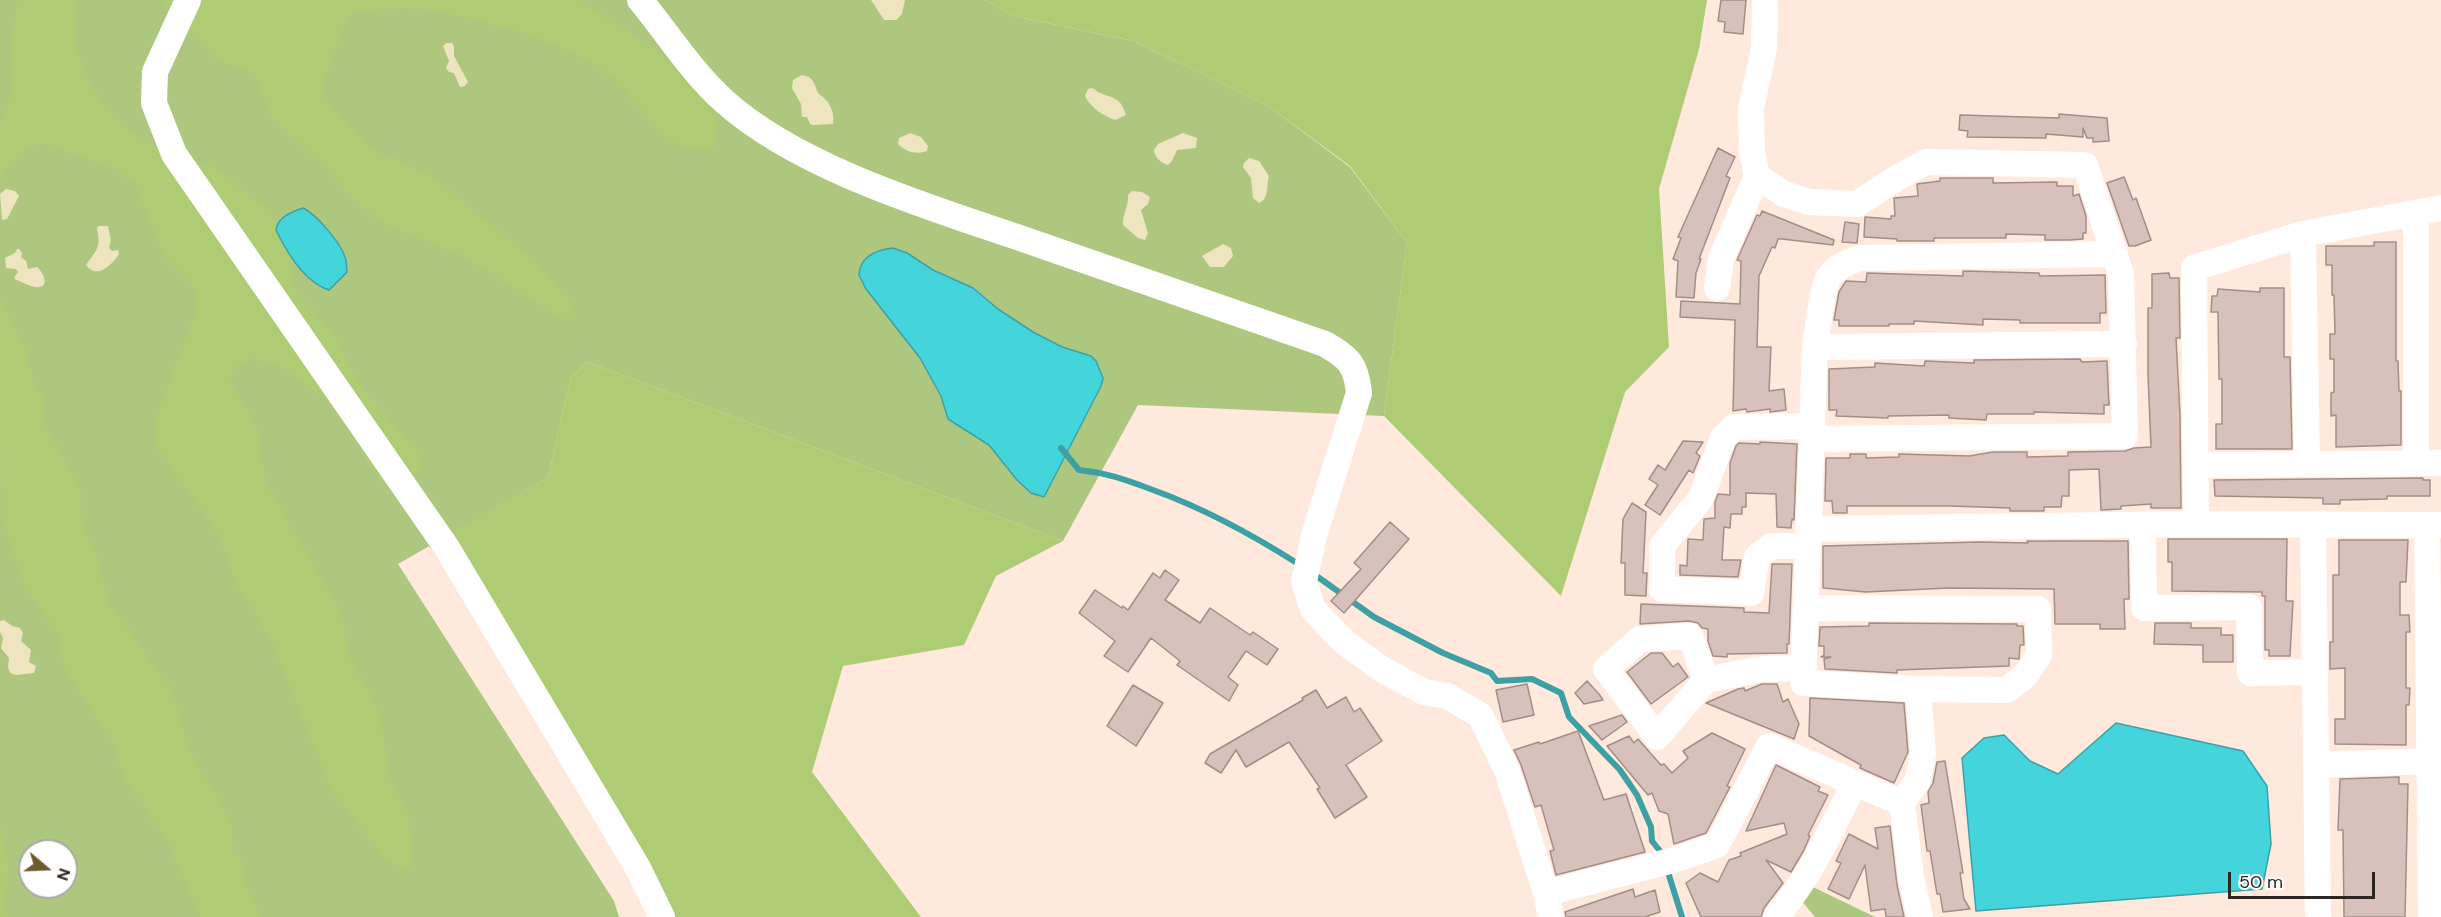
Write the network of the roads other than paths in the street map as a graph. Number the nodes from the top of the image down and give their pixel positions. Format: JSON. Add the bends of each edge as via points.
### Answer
{"nodes":[{"id":1,"x":188,"y":0,"type":"edge"},
{"id":2,"x":640,"y":0,"type":"edge"},
{"id":3,"x":1766,"y":0,"type":"edge"},
{"id":4,"x":1757,"y":176,"type":"junction"},
{"id":5,"x":2429,"y":211,"type":"edge"},
{"id":6,"x":2303,"y":234,"type":"junction"},
{"id":7,"x":2115,"y":254,"type":"junction"},
{"id":8,"x":1717,"y":288,"type":"dead end"},
{"id":9,"x":2124,"y":344,"type":"junction"},
{"id":10,"x":1815,"y":347,"type":"junction"},
{"id":11,"x":1812,"y":433,"type":"junction"},
{"id":12,"x":2429,"y":463,"type":"edge"},
{"id":13,"x":2307,"y":464,"type":"junction"},
{"id":14,"x":2197,"y":465,"type":"junction"},
{"id":15,"x":2196,"y":524,"type":"junction"},
{"id":16,"x":2143,"y":525,"type":"junction"},
{"id":17,"x":2313,"y":525,"type":"junction"},
{"id":18,"x":2434,"y":525,"type":"edge"},
{"id":19,"x":1808,"y":537,"type":"junction"},
{"id":20,"x":1806,"y":608,"type":"junction"},
{"id":21,"x":2434,"y":620,"type":"edge"},
{"id":22,"x":1803,"y":668,"type":"junction"},
{"id":23,"x":2314,"y":672,"type":"junction"},
{"id":24,"x":1706,"y":680,"type":"dead end"},
{"id":25,"x":1918,"y":689,"type":"junction"},
{"id":26,"x":2428,"y":761,"type":"junction"},
{"id":27,"x":2316,"y":765,"type":"junction"},
{"id":28,"x":1856,"y":783,"type":"junction"},
{"id":29,"x":1902,"y":804,"type":"junction"},
{"id":30,"x":1548,"y":905,"type":"edge"},
{"id":31,"x":2434,"y":914,"type":"edge"},
{"id":32,"x":662,"y":917,"type":"edge"},
{"id":33,"x":1776,"y":917,"type":"edge"},
{"id":34,"x":1920,"y":917,"type":"edge"},
{"id":35,"x":2318,"y":917,"type":"edge"}],
"edges":[{"from":1,"to":32,"type":"street","via":[[155,72],[154,103],[174,154],[447,548],[638,868]]},
{"from":2,"to":30,"type":"street","via":[[686,62],[726,102],[775,138],[831,167],[933,208],[1325,344],[1347,358],[1357,374],[1359,393],[1314,532],[1304,581],[1313,609],[1343,641],[1383,670],[1424,692],[1447,696],[1480,715],[1507,770]]},
{"from":3,"to":4,"type":"street","via":[[1764,50],[1751,108]]},
{"from":4,"to":7,"type":"street","via":[[1784,194],[1809,202],[1857,204],[1926,162],[2085,165]]},
{"from":4,"to":8,"type":"street","via":[[1721,259]]},
{"from":5,"to":6,"type":"street"},
{"from":5,"to":12,"type":"street"},
{"from":6,"to":13,"type":"street"},
{"from":6,"to":14,"type":"street","via":[[2194,268]]},
{"from":7,"to":9,"type":"street","via":[[2121,274]]},
{"from":7,"to":10,"type":"street","via":[[1859,258],[1829,275]]},
{"from":9,"to":10,"type":"street"},
{"from":9,"to":11,"type":"street","via":[[2125,436]]},
{"from":10,"to":11,"type":"street"},
{"from":11,"to":19,"type":"street"},
{"from":11,"to":19,"type":"street","via":[[1734,427],[1723,438],[1701,498],[1662,546],[1662,589],[1751,593],[1757,557],[1771,546]]},
{"from":12,"to":13,"type":"street"},
{"from":13,"to":14,"type":"street"},
{"from":14,"to":15,"type":"street"},
{"from":15,"to":16,"type":"street"},
{"from":15,"to":17,"type":"street"},
{"from":16,"to":19,"type":"street"},
{"from":16,"to":23,"type":"street","via":[[2144,608],[2249,607],[2250,673]]},
{"from":17,"to":18,"type":"street"},
{"from":17,"to":23,"type":"street"},
{"from":18,"to":21,"type":"street"},
{"from":19,"to":20,"type":"street"},
{"from":20,"to":22,"type":"street"},
{"from":20,"to":25,"type":"street","via":[[2038,609],[2039,656],[2025,676],[2007,690]]},
{"from":21,"to":26,"type":"street"},
{"from":22,"to":24,"type":"street","via":[[1761,669]]},
{"from":22,"to":25,"type":"street","via":[[1803,682]]},
{"from":23,"to":27,"type":"street"},
{"from":25,"to":29,"type":"street","via":[[1923,754],[1918,780]]},
{"from":26,"to":27,"type":"street"},
{"from":26,"to":31,"type":"street"},
{"from":27,"to":35,"type":"street"},
{"from":28,"to":29,"type":"street"},
{"from":28,"to":30,"type":"street","via":[[1769,746],[1717,845]]},
{"from":28,"to":33,"type":"street","via":[[1811,868]]},
{"from":29,"to":34,"type":"street"}]}
